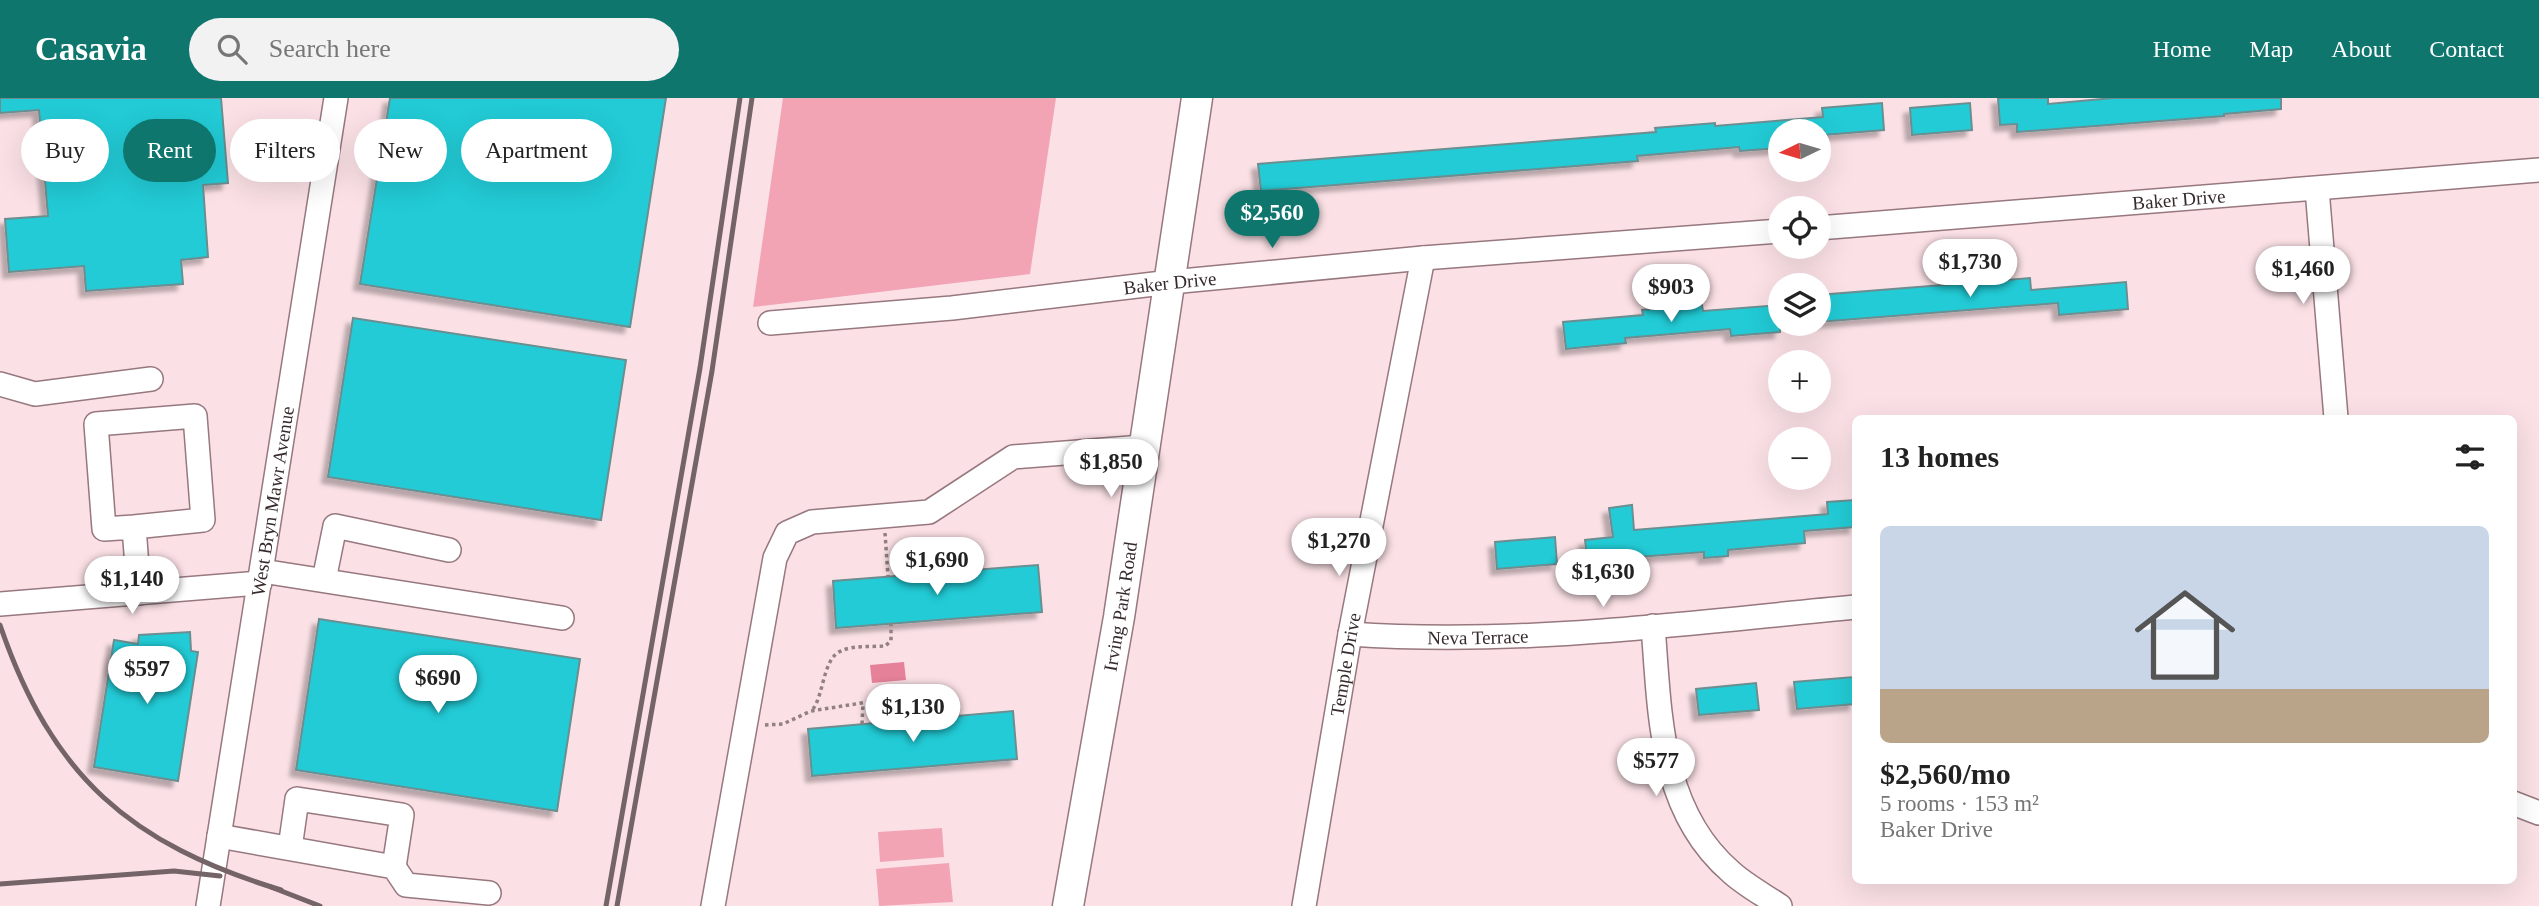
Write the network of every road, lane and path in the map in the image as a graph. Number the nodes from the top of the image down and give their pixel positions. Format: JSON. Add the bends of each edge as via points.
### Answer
{"nodes":[{"id":1,"x":336,"y":98,"type":"edge"},
{"id":2,"x":1197,"y":98,"type":"edge"},
{"id":3,"x":2539,"y":170,"type":"edge"},
{"id":4,"x":2317,"y":189,"type":"junction"},
{"id":5,"x":1831,"y":227,"type":"edge"},
{"id":6,"x":1768,"y":232,"type":"edge"},
{"id":7,"x":1423,"y":258,"type":"junction"},
{"id":8,"x":1171,"y":282,"type":"junction"},
{"id":9,"x":770,"y":323,"type":"dead end"},
{"id":10,"x":151,"y":379,"type":"dead end"},
{"id":11,"x":0,"y":384,"type":"edge"},
{"id":12,"x":2336,"y":415,"type":"edge"},
{"id":13,"x":1143,"y":447,"type":"junction"},
{"id":14,"x":883,"y":516,"type":"junction"},
{"id":15,"x":134,"y":527,"type":"junction"},
{"id":16,"x":449,"y":550,"type":"dead end"},
{"id":17,"x":261,"y":577,"type":"junction"},
{"id":18,"x":888,"y":577,"type":"dead end"},
{"id":19,"x":324,"y":580,"type":"junction"},
{"id":20,"x":139,"y":593,"type":"junction"},
{"id":21,"x":0,"y":604,"type":"edge"},
{"id":22,"x":1852,"y":607,"type":"edge"},
{"id":23,"x":562,"y":618,"type":"dead end"},
{"id":24,"x":891,"y":623,"type":"dead end"},
{"id":25,"x":1653,"y":626,"type":"junction"},
{"id":26,"x":1350,"y":634,"type":"junction"},
{"id":27,"x":863,"y":704,"type":"junction"},
{"id":28,"x":811,"y":711,"type":"junction"},
{"id":29,"x":957,"y":716,"type":"dead end"},
{"id":30,"x":746,"y":722,"type":"junction"},
{"id":31,"x":862,"y":724,"type":"dead end"},
{"id":32,"x":2517,"y":805,"type":"edge"},
{"id":33,"x":2539,"y":813,"type":"edge"},
{"id":34,"x":219,"y":835,"type":"junction"},
{"id":35,"x":290,"y":848,"type":"junction"},
{"id":36,"x":394,"y":867,"type":"junction"},
{"id":37,"x":489,"y":893,"type":"dead end"},
{"id":38,"x":208,"y":906,"type":"edge"},
{"id":39,"x":713,"y":906,"type":"edge"},
{"id":40,"x":1068,"y":906,"type":"edge"},
{"id":41,"x":1304,"y":906,"type":"edge"},
{"id":42,"x":1780,"y":906,"type":"edge"}],
"edges":[{"from":1,"to":17,"type":"street","name":"West Bryn Mawr Avenue"},
{"from":2,"to":8,"type":"main road","name":"Irving Park Road"},
{"from":3,"to":4,"type":"street","name":"Baker Drive"},
{"from":4,"to":5,"type":"street","name":"Baker Drive"},
{"from":4,"to":12,"type":"street"},
{"from":6,"to":7,"type":"street","name":"Baker Drive"},
{"from":7,"to":8,"type":"street","name":"Baker Drive"},
{"from":7,"to":26,"type":"street","name":"Temple Drive"},
{"from":8,"to":9,"type":"street","name":"Baker Drive","via":[[952,308]]},
{"from":8,"to":13,"type":"main road","name":"Irving Park Road"},
{"from":10,"to":11,"type":"street","via":[[35,394]]},
{"from":13,"to":14,"type":"street","via":[[1013,457],[929,512]]},
{"from":13,"to":40,"type":"main road","name":"Irving Park Road","via":[[1119,617]]},
{"from":14,"to":18,"type":"path"},
{"from":14,"to":30,"type":"street","via":[[798,525],[779,544]]},
{"from":15,"to":15,"type":"street","via":[[104,529],[96,425],[194,416],[203,520]]},
{"from":15,"to":20,"type":"street"},
{"from":16,"to":19,"type":"street","via":[[335,526]]},
{"from":17,"to":19,"type":"street"},
{"from":17,"to":20,"type":"street"},
{"from":17,"to":34,"type":"street","name":"West Bryn Mawr Avenue"},
{"from":19,"to":23,"type":"street"},
{"from":20,"to":21,"type":"street"},
{"from":22,"to":25,"type":"street","name":"Neva Terrace"},
{"from":24,"to":28,"type":"path","via":[[891,642],[886,646],[842,650],[833,656],[820,700]]},
{"from":25,"to":26,"type":"street","name":"Neva Terrace","via":[[1476,640]]},
{"from":25,"to":42,"type":"street","via":[[1662,740],[1680,801],[1709,848],[1731,872]]},
{"from":26,"to":41,"type":"street","name":"Temple Drive"},
{"from":27,"to":28,"type":"path"},
{"from":27,"to":29,"type":"path","via":[[944,690],[954,693]]},
{"from":27,"to":31,"type":"path"},
{"from":28,"to":30,"type":"path","via":[[773,726]]},
{"from":30,"to":39,"type":"street"},
{"from":32,"to":33,"type":"street"},
{"from":34,"to":35,"type":"street"},
{"from":34,"to":38,"type":"street","name":"West Bryn Mawr Avenue"},
{"from":35,"to":36,"type":"street"},
{"from":35,"to":36,"type":"street","via":[[297,799],[402,815]]},
{"from":36,"to":37,"type":"street","via":[[406,885]]}]}
